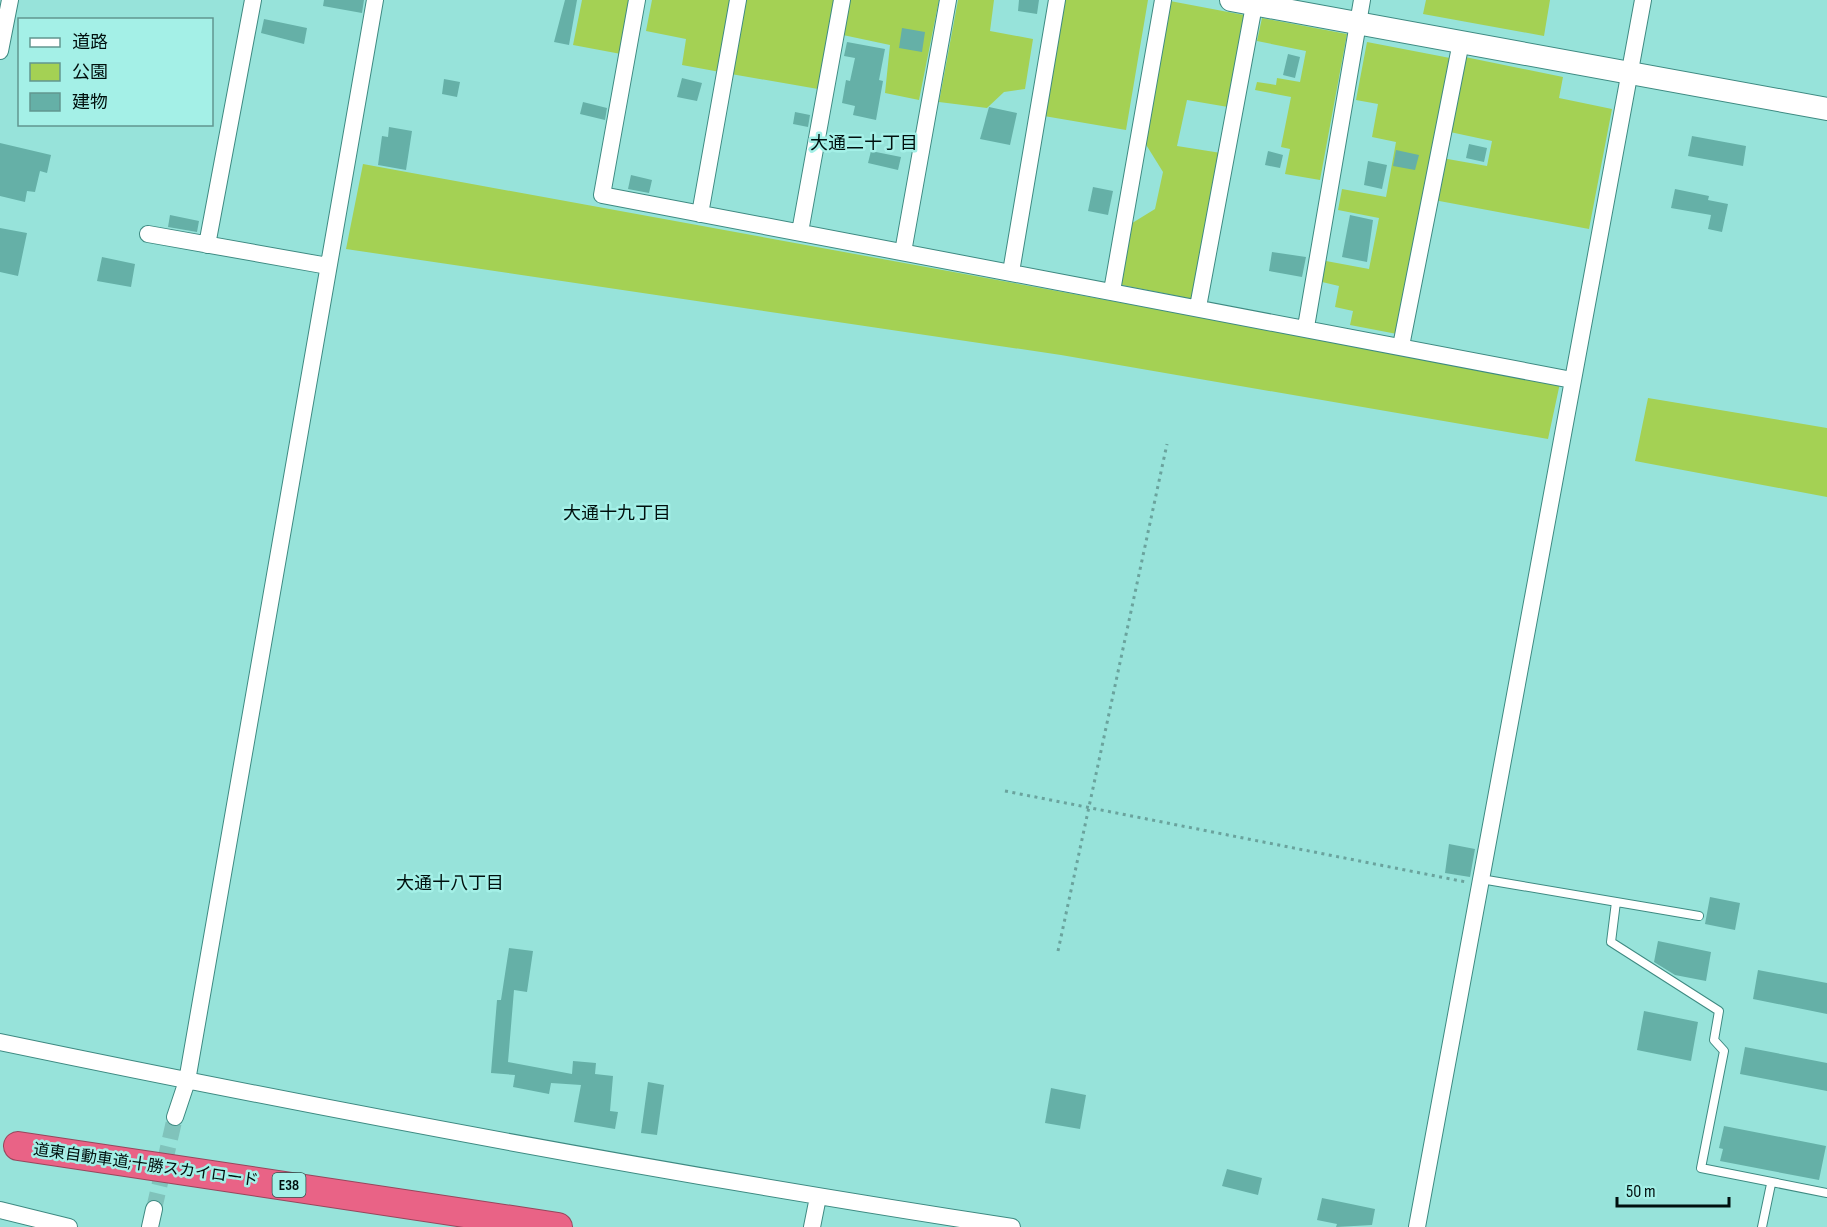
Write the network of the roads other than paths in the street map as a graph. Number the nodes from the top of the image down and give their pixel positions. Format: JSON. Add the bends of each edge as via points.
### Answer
{"nodes":[{"id":1,"x":10,"y":0,"type":"edge"},
{"id":2,"x":254,"y":0,"type":"edge"},
{"id":3,"x":375,"y":0,"type":"edge"},
{"id":4,"x":637,"y":0,"type":"edge"},
{"id":5,"x":738,"y":0,"type":"edge"},
{"id":6,"x":842,"y":0,"type":"edge"},
{"id":7,"x":948,"y":0,"type":"edge"},
{"id":8,"x":1057,"y":0,"type":"edge"},
{"id":9,"x":1163,"y":0,"type":"edge"},
{"id":10,"x":1231,"y":0,"type":"edge"},
{"id":11,"x":1362,"y":0,"type":"edge"},
{"id":12,"x":1642,"y":0,"type":"edge"},
{"id":13,"x":1255,"y":2,"type":"edge"},
{"id":14,"x":1358,"y":23,"type":"junction"},
{"id":15,"x":1461,"y":42,"type":"junction"},
{"id":16,"x":0,"y":51,"type":"edge"},
{"id":17,"x":1628,"y":72,"type":"junction"},
{"id":18,"x":1827,"y":109,"type":"edge"},
{"id":19,"x":700,"y":214,"type":"junction"},
{"id":20,"x":800,"y":232,"type":"junction"},
{"id":21,"x":148,"y":234,"type":"dead end"},
{"id":22,"x":207,"y":245,"type":"junction"},
{"id":23,"x":903,"y":252,"type":"junction"},
{"id":24,"x":328,"y":266,"type":"junction"},
{"id":25,"x":1011,"y":272,"type":"junction"},
{"id":26,"x":1112,"y":291,"type":"junction"},
{"id":27,"x":1198,"y":307,"type":"junction"},
{"id":28,"x":1306,"y":327,"type":"junction"},
{"id":29,"x":1401,"y":346,"type":"junction"},
{"id":30,"x":1572,"y":380,"type":"junction"},
{"id":31,"x":1480,"y":881,"type":"junction"},
{"id":32,"x":1616,"y":902,"type":"junction"},
{"id":33,"x":1699,"y":916,"type":"dead end"},
{"id":34,"x":0,"y":1042,"type":"edge"},
{"id":35,"x":187,"y":1081,"type":"junction"},
{"id":36,"x":176,"y":1117,"type":"tunnel mouth"},
{"id":37,"x":9,"y":1144,"type":"edge"},
{"id":38,"x":1771,"y":1184,"type":"junction"},
{"id":39,"x":1827,"y":1193,"type":"edge"},
{"id":40,"x":818,"y":1197,"type":"junction"},
{"id":41,"x":154,"y":1209,"type":"tunnel mouth"},
{"id":42,"x":0,"y":1210,"type":"edge"},
{"id":43,"x":69,"y":1227,"type":"edge"},
{"id":44,"x":150,"y":1227,"type":"edge"},
{"id":45,"x":437,"y":1227,"type":"edge"},
{"id":46,"x":558,"y":1227,"type":"edge"},
{"id":47,"x":812,"y":1227,"type":"edge"},
{"id":48,"x":1012,"y":1227,"type":"edge"},
{"id":49,"x":1417,"y":1227,"type":"edge"},
{"id":50,"x":1762,"y":1227,"type":"edge"}],
"edges":[{"from":1,"to":16,"type":"street"},
{"from":2,"to":22,"type":"street"},
{"from":3,"to":24,"type":"street"},
{"from":4,"to":19,"type":"street","via":[[602,195]]},
{"from":5,"to":19,"type":"street"},
{"from":6,"to":20,"type":"street"},
{"from":7,"to":23,"type":"street"},
{"from":8,"to":25,"type":"street"},
{"from":9,"to":26,"type":"street"},
{"from":10,"to":13,"type":"street"},
{"from":11,"to":14,"type":"street"},
{"from":12,"to":17,"type":"street"},
{"from":13,"to":14,"type":"street"},
{"from":13,"to":27,"type":"street"},
{"from":14,"to":15,"type":"street"},
{"from":14,"to":28,"type":"street"},
{"from":15,"to":17,"type":"street"},
{"from":15,"to":29,"type":"street"},
{"from":17,"to":18,"type":"street"},
{"from":17,"to":30,"type":"street"},
{"from":19,"to":20,"type":"street"},
{"from":20,"to":23,"type":"street"},
{"from":21,"to":22,"type":"street"},
{"from":22,"to":24,"type":"street"},
{"from":23,"to":25,"type":"street"},
{"from":24,"to":35,"type":"street"},
{"from":25,"to":26,"type":"street"},
{"from":26,"to":27,"type":"street"},
{"from":27,"to":28,"type":"street"},
{"from":28,"to":29,"type":"street"},
{"from":29,"to":30,"type":"street"},
{"from":30,"to":31,"type":"street"},
{"from":31,"to":32,"type":"lane"},
{"from":31,"to":49,"type":"street"},
{"from":32,"to":33,"type":"lane"},
{"from":32,"to":38,"type":"lane","via":[[1611,942],[1719,1011],[1714,1040],[1724,1051],[1701,1168]]},
{"from":34,"to":35,"type":"street"},
{"from":35,"to":36,"type":"street"},
{"from":35,"to":40,"type":"street"},
{"from":37,"to":45,"type":"highway","name":"道東自動車道;十勝スカイロード","number":"E38"},
{"from":37,"to":46,"type":"highway","name":"道東自動車道;十勝スカイロード","number":"E38"},
{"from":38,"to":39,"type":"lane"},
{"from":38,"to":50,"type":"lane"},
{"from":40,"to":47,"type":"street"},
{"from":40,"to":48,"type":"street"},
{"from":41,"to":44,"type":"street"},
{"from":42,"to":43,"type":"street"}]}
